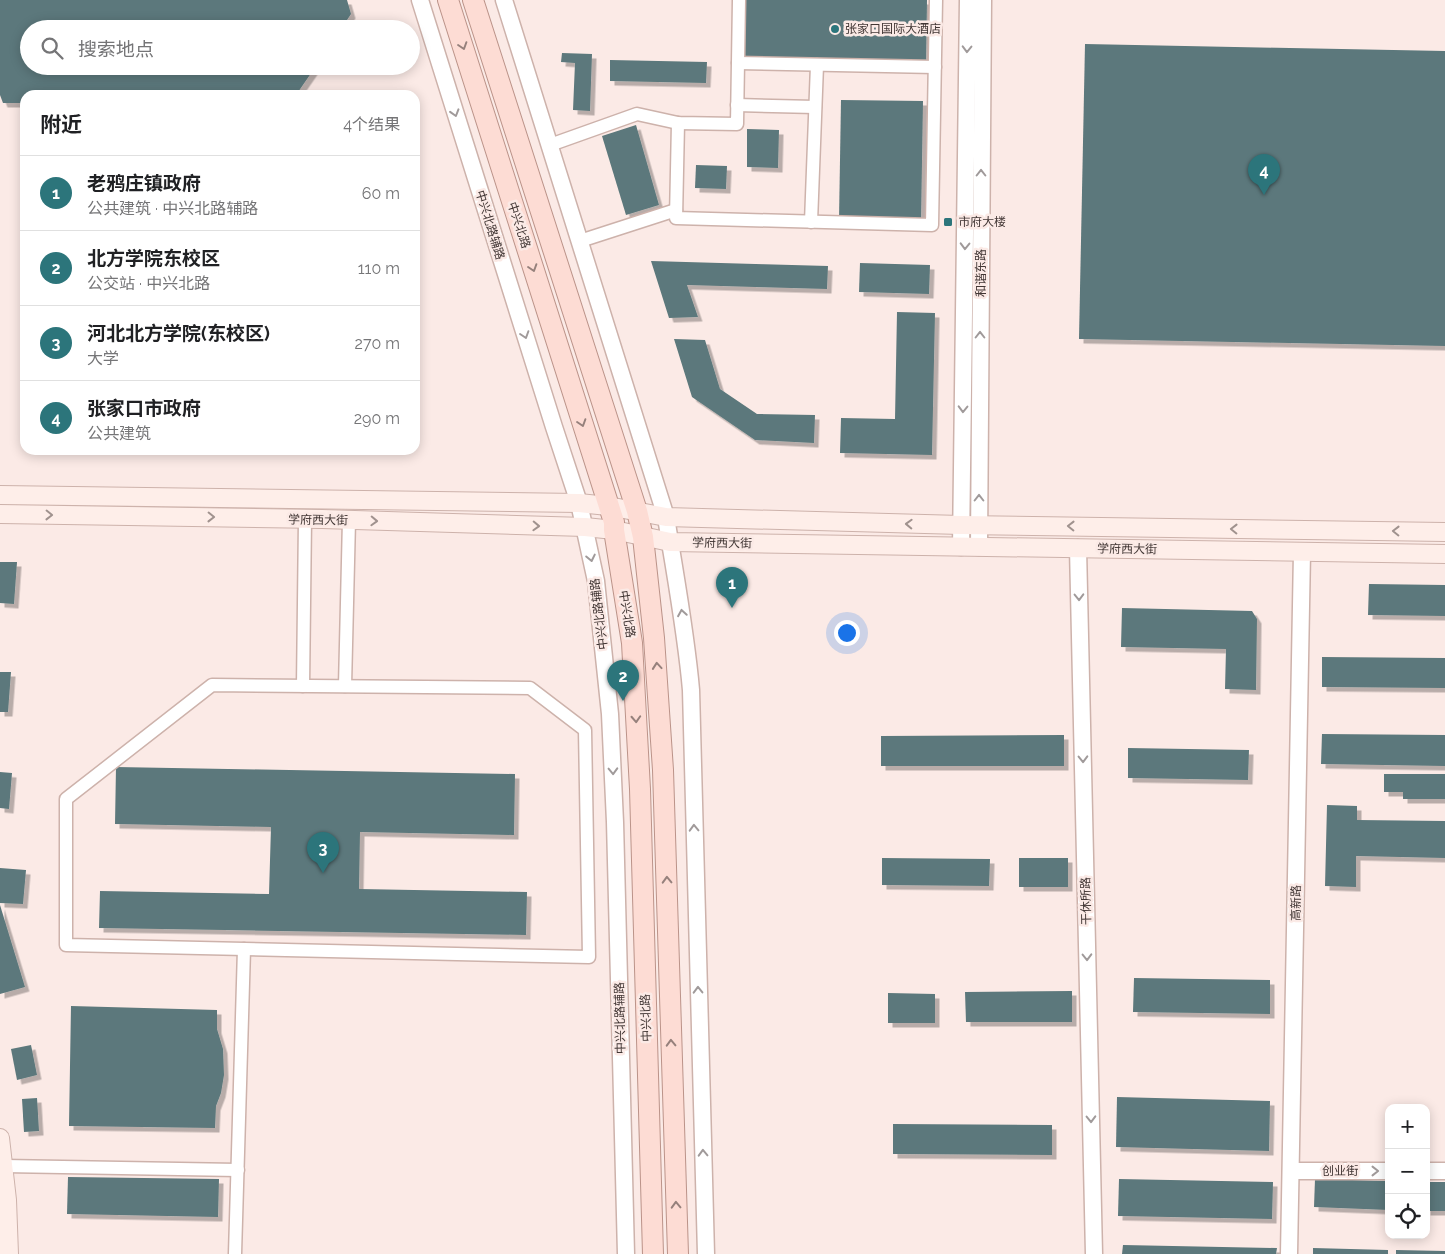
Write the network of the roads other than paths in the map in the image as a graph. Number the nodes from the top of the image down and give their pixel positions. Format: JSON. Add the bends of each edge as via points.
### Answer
{"nodes":[{"id":1,"x":420,"y":0,"type":"edge"},
{"id":2,"x":448,"y":0,"type":"edge"},
{"id":3,"x":473,"y":0,"type":"edge"},
{"id":4,"x":504,"y":0,"type":"edge"},
{"id":5,"x":739,"y":0,"type":"edge"},
{"id":6,"x":936,"y":0,"type":"edge"},
{"id":7,"x":968,"y":0,"type":"edge"},
{"id":8,"x":983,"y":0,"type":"edge"},
{"id":9,"x":738,"y":62,"type":"junction"},
{"id":10,"x":816,"y":65,"type":"junction"},
{"id":11,"x":935,"y":67,"type":"junction"},
{"id":12,"x":737,"y":105,"type":"junction"},
{"id":13,"x":815,"y":107,"type":"junction"},
{"id":14,"x":678,"y":123,"type":"junction"},
{"id":15,"x":550,"y":145,"type":"junction"},
{"id":16,"x":676,"y":210,"type":"junction"},
{"id":17,"x":812,"y":222,"type":"junction"},
{"id":18,"x":580,"y":241,"type":"junction"},
{"id":19,"x":0,"y":496,"type":"edge"},
{"id":20,"x":579,"y":503,"type":"junction"},
{"id":21,"x":608,"y":506,"type":"junction"},
{"id":22,"x":637,"y":511,"type":"junction"},
{"id":23,"x":0,"y":514,"type":"edge"},
{"id":24,"x":666,"y":517,"type":"junction"},
{"id":25,"x":305,"y":519,"type":"junction"},
{"id":26,"x":349,"y":520,"type":"junction"},
{"id":27,"x":961,"y":525,"type":"junction"},
{"id":28,"x":979,"y":525,"type":"junction"},
{"id":29,"x":585,"y":527,"type":"junction"},
{"id":30,"x":614,"y":530,"type":"junction"},
{"id":31,"x":1445,"y":532,"type":"edge"},
{"id":32,"x":643,"y":536,"type":"junction"},
{"id":33,"x":670,"y":542,"type":"junction"},
{"id":34,"x":970,"y":547,"type":"junction"},
{"id":35,"x":1078,"y":548,"type":"junction"},
{"id":36,"x":1302,"y":552,"type":"junction"},
{"id":37,"x":1445,"y":554,"type":"edge"},
{"id":38,"x":303,"y":686,"type":"junction"},
{"id":39,"x":345,"y":686,"type":"junction"},
{"id":40,"x":244,"y":949,"type":"junction"},
{"id":41,"x":0,"y":1138,"type":"edge"},
{"id":42,"x":4,"y":1166,"type":"junction"},
{"id":43,"x":238,"y":1170,"type":"junction"},
{"id":44,"x":1291,"y":1171,"type":"junction"},
{"id":45,"x":1385,"y":1171,"type":"edge"},
{"id":46,"x":1430,"y":1171,"type":"edge"},
{"id":47,"x":1445,"y":1171,"type":"edge"},
{"id":48,"x":9,"y":1254,"type":"edge"},
{"id":49,"x":235,"y":1254,"type":"edge"},
{"id":50,"x":626,"y":1254,"type":"edge"},
{"id":51,"x":653,"y":1254,"type":"edge"},
{"id":52,"x":678,"y":1254,"type":"edge"},
{"id":53,"x":706,"y":1254,"type":"edge"},
{"id":54,"x":1094,"y":1254,"type":"edge"},
{"id":55,"x":1289,"y":1254,"type":"edge"}],
"edges":[{"from":1,"to":20,"type":"street","name":"中兴北路辅路","one_way":true},
{"from":2,"to":21,"type":"main road","name":"中兴北路","one_way":true},
{"from":3,"to":22,"type":"main road","name":"中兴北路"},
{"from":4,"to":15,"type":"street"},
{"from":5,"to":9,"type":"street"},
{"from":6,"to":11,"type":"street"},
{"from":7,"to":27,"type":"street","name":"和谐东路","one_way":true},
{"from":28,"to":8,"type":"street","name":"和谐东路","one_way":true},
{"from":9,"to":10,"type":"street"},
{"from":9,"to":12,"type":"street"},
{"from":10,"to":11,"type":"street"},
{"from":10,"to":13,"type":"street"},
{"from":11,"to":17,"type":"street","via":[[932,225]]},
{"from":12,"to":13,"type":"street"},
{"from":12,"to":14,"type":"street","via":[[736,124]]},
{"from":13,"to":17,"type":"street"},
{"from":14,"to":15,"type":"street","via":[[637,114]]},
{"from":14,"to":16,"type":"street"},
{"from":15,"to":18,"type":"street"},
{"from":16,"to":17,"type":"street","via":[[676,218]]},
{"from":16,"to":18,"type":"street"},
{"from":18,"to":24,"type":"street"},
{"from":19,"to":20,"type":"main road","name":"学府西大街"},
{"from":20,"to":21,"type":"main road","name":"学府西大街"},
{"from":20,"to":29,"type":"street","name":"中兴北路辅路"},
{"from":21,"to":22,"type":"main road","name":"学府西大街"},
{"from":21,"to":30,"type":"main road","name":"中兴北路"},
{"from":22,"to":24,"type":"main road","name":"学府西大街"},
{"from":22,"to":32,"type":"main road","name":"中兴北路"},
{"from":23,"to":25,"type":"main road","name":"学府西大街","one_way":true},
{"from":27,"to":24,"type":"main road","name":"学府西大街","one_way":true},
{"from":24,"to":33,"type":"street"},
{"from":25,"to":26,"type":"main road","name":"学府西大街"},
{"from":25,"to":38,"type":"street"},
{"from":26,"to":29,"type":"main road","name":"学府西大街","one_way":true},
{"from":26,"to":39,"type":"street"},
{"from":27,"to":28,"type":"main road","name":"学府西大街"},
{"from":27,"to":34,"type":"street","name":"和谐东路"},
{"from":31,"to":28,"type":"main road","name":"学府西大街","one_way":true},
{"from":28,"to":34,"type":"street","name":"和谐东路"},
{"from":29,"to":30,"type":"main road","name":"学府西大街"},
{"from":29,"to":50,"type":"street","name":"中兴北路辅路","one_way":true,"via":[[596,581],[610,714]]},
{"from":30,"to":32,"type":"main road","name":"学府西大街"},
{"from":30,"to":51,"type":"main road","name":"中兴北路","one_way":true,"via":[[632,643],[640,780]]},
{"from":32,"to":33,"type":"main road","name":"学府西大街"},
{"from":52,"to":32,"type":"main road","name":"中兴北路","one_way":true,"via":[[663,770],[656,656]]},
{"from":33,"to":34,"type":"main road","name":"学府西大街"},
{"from":53,"to":33,"type":"street","one_way":true,"via":[[691,690],[687,644]]},
{"from":34,"to":35,"type":"main road","name":"学府西大街"},
{"from":35,"to":36,"type":"main road","name":"学府西大街"},
{"from":35,"to":54,"type":"street","name":"干休所路","one_way":true},
{"from":36,"to":37,"type":"main road","name":"学府西大街"},
{"from":36,"to":44,"type":"street","name":"高新路"},
{"from":38,"to":39,"type":"street"},
{"from":38,"to":40,"type":"street","via":[[212,685],[66,799],[66,944]]},
{"from":39,"to":40,"type":"street","via":[[530,688],[585,730],[589,957]]},
{"from":40,"to":43,"type":"street"},
{"from":41,"to":42,"type":"main road"},
{"from":42,"to":43,"type":"street"},
{"from":42,"to":48,"type":"main road"},
{"from":43,"to":49,"type":"street"},
{"from":44,"to":45,"type":"street","name":"创业街","one_way":true},
{"from":44,"to":55,"type":"street","name":"高新路"},
{"from":46,"to":47,"type":"street"}]}
